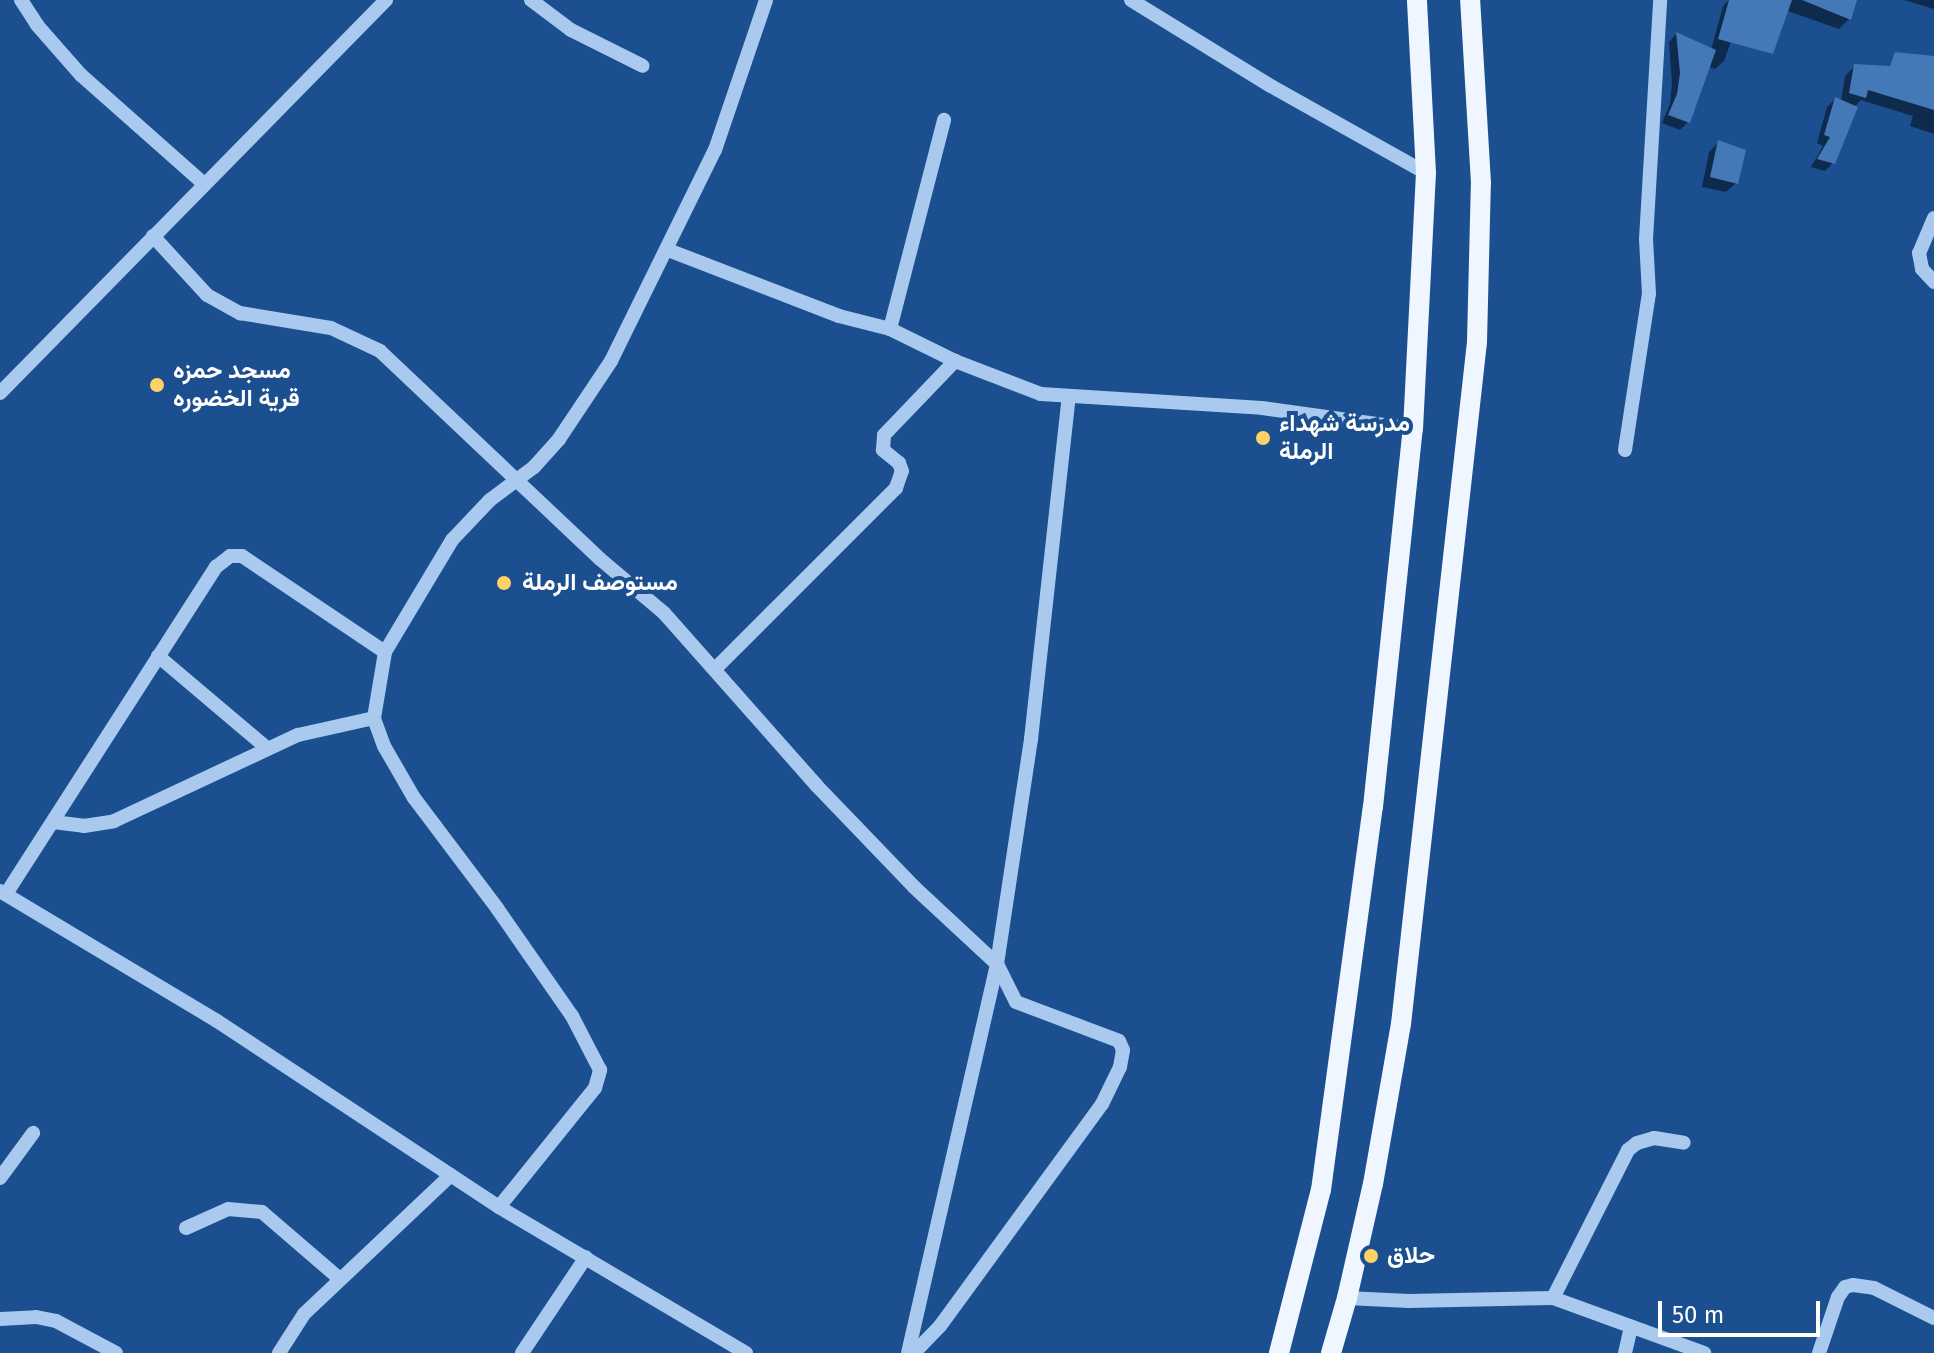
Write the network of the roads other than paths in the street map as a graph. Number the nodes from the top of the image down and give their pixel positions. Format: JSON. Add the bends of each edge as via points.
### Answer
{"nodes":[{"id":1,"x":21,"y":0,"type":"edge"},
{"id":2,"x":386,"y":0,"type":"edge"},
{"id":3,"x":531,"y":0,"type":"edge"},
{"id":4,"x":766,"y":0,"type":"edge"},
{"id":5,"x":1131,"y":0,"type":"edge"},
{"id":6,"x":1417,"y":0,"type":"edge"},
{"id":7,"x":1470,"y":0,"type":"edge"},
{"id":8,"x":1660,"y":0,"type":"edge"},
{"id":9,"x":643,"y":66,"type":"dead end"},
{"id":10,"x":944,"y":120,"type":"dead end"},
{"id":11,"x":1426,"y":173,"type":"junction"},
{"id":12,"x":204,"y":184,"type":"junction"},
{"id":13,"x":1934,"y":218,"type":"edge"},
{"id":14,"x":153,"y":236,"type":"junction"},
{"id":15,"x":668,"y":250,"type":"junction"},
{"id":16,"x":1934,"y":282,"type":"edge"},
{"id":17,"x":890,"y":329,"type":"junction"},
{"id":18,"x":955,"y":361,"type":"junction"},
{"id":19,"x":0,"y":393,"type":"edge"},
{"id":20,"x":1069,"y":397,"type":"junction"},
{"id":21,"x":1413,"y":429,"type":"junction"},
{"id":22,"x":1625,"y":450,"type":"dead end"},
{"id":23,"x":519,"y":478,"type":"junction"},
{"id":24,"x":385,"y":652,"type":"junction"},
{"id":25,"x":158,"y":656,"type":"junction"},
{"id":26,"x":715,"y":669,"type":"junction"},
{"id":27,"x":374,"y":718,"type":"junction"},
{"id":28,"x":267,"y":748,"type":"junction"},
{"id":29,"x":53,"y":822,"type":"junction"},
{"id":30,"x":3,"y":893,"type":"edge"},
{"id":31,"x":997,"y":964,"type":"junction"},
{"id":32,"x":33,"y":1133,"type":"dead end"},
{"id":33,"x":1684,"y":1143,"type":"dead end"},
{"id":34,"x":451,"y":1175,"type":"junction"},
{"id":35,"x":0,"y":1178,"type":"edge"},
{"id":36,"x":499,"y":1207,"type":"junction"},
{"id":37,"x":186,"y":1228,"type":"dead end"},
{"id":38,"x":586,"y":1257,"type":"junction"},
{"id":39,"x":340,"y":1279,"type":"junction"},
{"id":40,"x":1347,"y":1298,"type":"junction"},
{"id":41,"x":1553,"y":1298,"type":"junction"},
{"id":42,"x":1934,"y":1318,"type":"edge"},
{"id":43,"x":0,"y":1319,"type":"edge"},
{"id":44,"x":1631,"y":1327,"type":"junction"},
{"id":45,"x":1279,"y":1351,"type":"edge"},
{"id":46,"x":116,"y":1353,"type":"edge"},
{"id":47,"x":279,"y":1353,"type":"edge"},
{"id":48,"x":522,"y":1353,"type":"edge"},
{"id":49,"x":746,"y":1353,"type":"edge"},
{"id":50,"x":911,"y":1353,"type":"edge"},
{"id":51,"x":1331,"y":1353,"type":"edge"},
{"id":52,"x":1625,"y":1353,"type":"edge"},
{"id":53,"x":1704,"y":1353,"type":"edge"},
{"id":54,"x":1819,"y":1353,"type":"edge"}],
"edges":[{"from":1,"to":12,"type":"street","via":[[81,75]]},
{"from":2,"to":12,"type":"street"},
{"from":3,"to":9,"type":"street","via":[[571,30]]},
{"from":4,"to":15,"type":"street","via":[[715,150]]},
{"from":5,"to":11,"type":"street"},
{"from":6,"to":11,"type":"main road"},
{"from":7,"to":40,"type":"main road","via":[[1481,183],[1477,342],[1401,1024]]},
{"from":8,"to":22,"type":"street","via":[[1646,239],[1649,294]]},
{"from":10,"to":17,"type":"street"},
{"from":11,"to":21,"type":"main road"},
{"from":12,"to":14,"type":"street"},
{"from":13,"to":16,"type":"street","via":[[1919,253],[1922,269]]},
{"from":14,"to":19,"type":"street"},
{"from":14,"to":23,"type":"street","via":[[207,295],[240,313],[331,328],[380,351]]},
{"from":15,"to":17,"type":"street","via":[[839,316]]},
{"from":15,"to":23,"type":"street","via":[[602,374],[559,439]]},
{"from":17,"to":18,"type":"street"},
{"from":18,"to":20,"type":"street","via":[[1041,394]]},
{"from":18,"to":26,"type":"street","via":[[884,435],[883,450],[902,471],[896,488]]},
{"from":20,"to":21,"type":"street","via":[[1262,408]]},
{"from":20,"to":31,"type":"street","via":[[1031,739]]},
{"from":21,"to":45,"type":"main road","via":[[1373,807],[1321,1190]]},
{"from":23,"to":24,"type":"street","via":[[452,540]]},
{"from":23,"to":26,"type":"street","via":[[571,532],[664,613]]},
{"from":24,"to":25,"type":"street","via":[[234,555],[216,567]]},
{"from":24,"to":27,"type":"street"},
{"from":25,"to":28,"type":"street"},
{"from":25,"to":29,"type":"street"},
{"from":26,"to":31,"type":"street","via":[[837,808]]},
{"from":27,"to":28,"type":"street","via":[[314,730]]},
{"from":27,"to":36,"type":"street","via":[[414,798],[563,1004],[600,1070],[595,1088]]},
{"from":28,"to":29,"type":"street","via":[[114,821],[84,826]]},
{"from":29,"to":30,"type":"street"},
{"from":30,"to":34,"type":"street","via":[[217,1021]]},
{"from":31,"to":50,"type":"street"},
{"from":31,"to":50,"type":"street","via":[[1021,1005],[1118,1039],[1123,1050],[1120,1067],[1102,1104],[1060,1164],[940,1326]]},
{"from":32,"to":35,"type":"street"},
{"from":33,"to":41,"type":"street","via":[[1654,1138],[1628,1150]]},
{"from":34,"to":36,"type":"street"},
{"from":34,"to":39,"type":"street"},
{"from":36,"to":38,"type":"street"},
{"from":37,"to":39,"type":"street","via":[[228,1209],[262,1212]]},
{"from":38,"to":48,"type":"street"},
{"from":38,"to":49,"type":"street"},
{"from":39,"to":47,"type":"street","via":[[304,1314]]},
{"from":40,"to":41,"type":"street"},
{"from":40,"to":51,"type":"main road"},
{"from":41,"to":44,"type":"street"},
{"from":42,"to":54,"type":"street","via":[[1874,1288],[1845,1287]]},
{"from":43,"to":46,"type":"street","via":[[56,1321]]},
{"from":44,"to":52,"type":"street"},
{"from":44,"to":53,"type":"street"}]}
